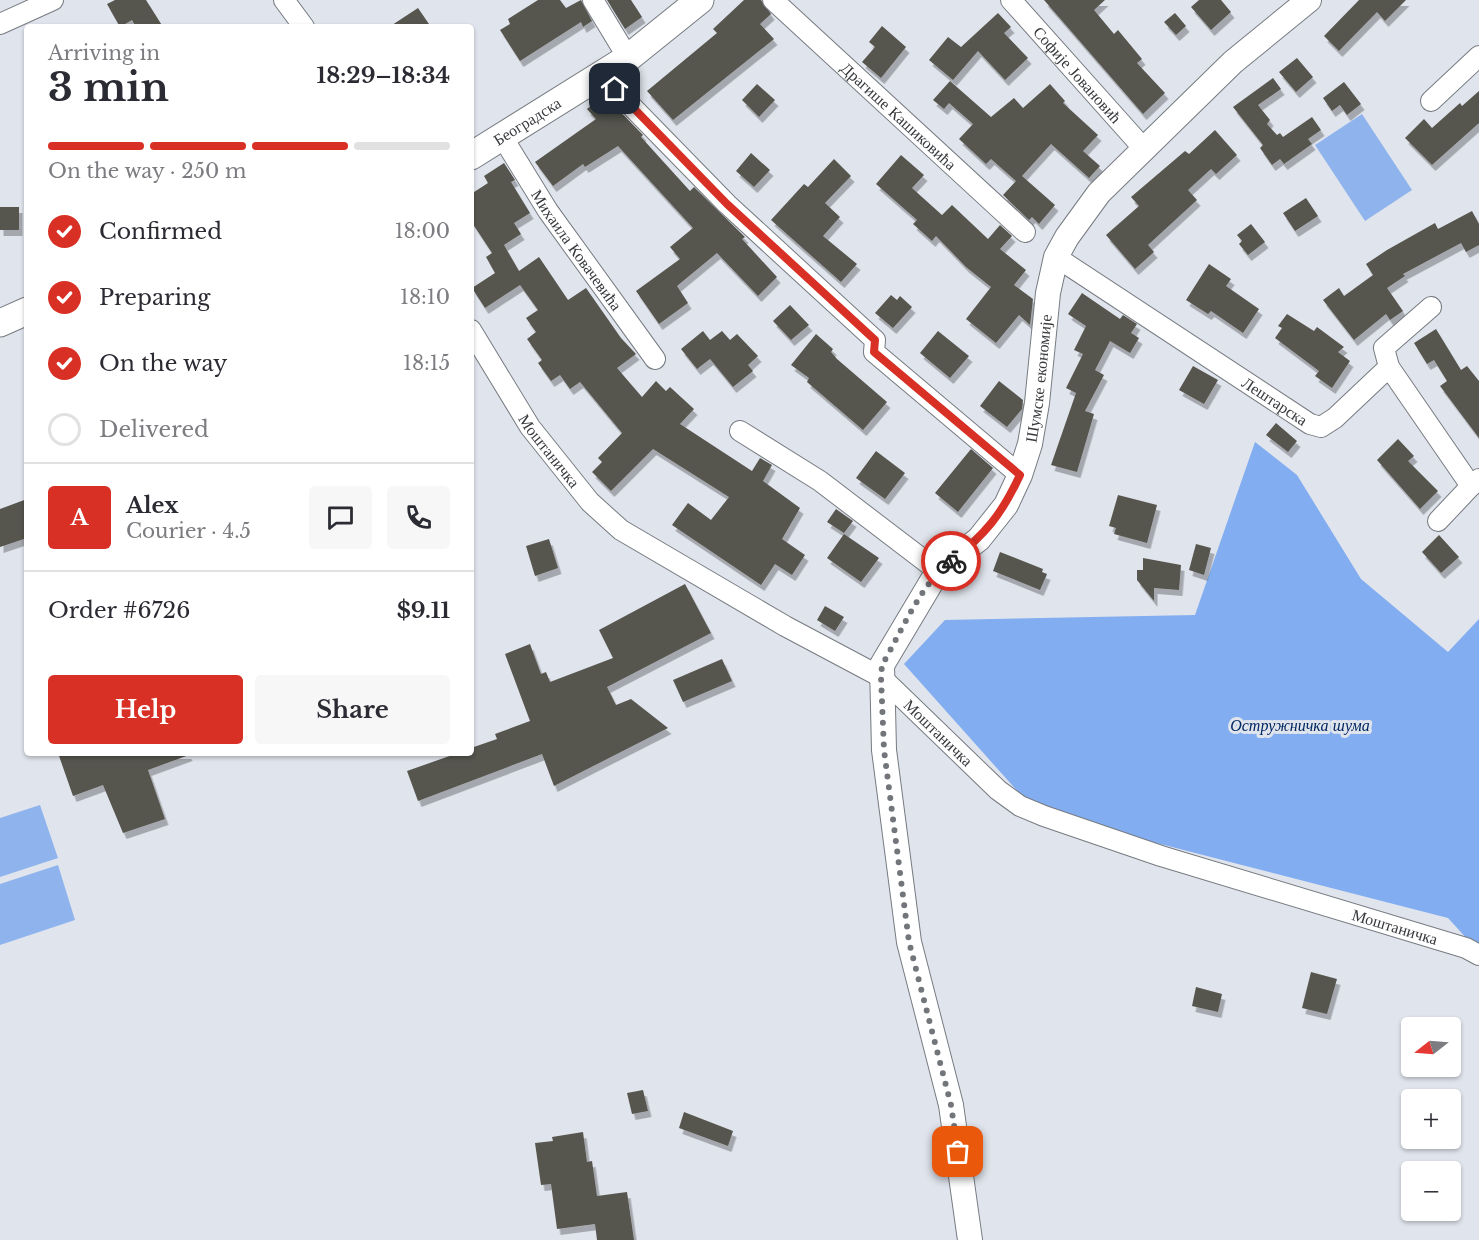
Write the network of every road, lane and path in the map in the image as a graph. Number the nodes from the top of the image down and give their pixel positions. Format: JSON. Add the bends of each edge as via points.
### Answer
{"nodes":[{"id":1,"x":53,"y":0,"type":"edge"},
{"id":2,"x":284,"y":0,"type":"edge"},
{"id":3,"x":592,"y":0,"type":"edge"},
{"id":4,"x":773,"y":0,"type":"edge"},
{"id":5,"x":1011,"y":0,"type":"edge"},
{"id":6,"x":1309,"y":0,"type":"edge"},
{"id":7,"x":693,"y":2,"type":"edge"},
{"id":8,"x":0,"y":24,"type":"edge"},
{"id":9,"x":302,"y":24,"type":"edge"},
{"id":10,"x":1479,"y":56,"type":"edge"},
{"id":11,"x":628,"y":58,"type":"junction"},
{"id":12,"x":601,"y":75,"type":"junction"},
{"id":13,"x":1431,"y":101,"type":"dead end"},
{"id":14,"x":503,"y":138,"type":"junction"},
{"id":15,"x":1145,"y":150,"type":"junction"},
{"id":16,"x":474,"y":154,"type":"edge"},
{"id":17,"x":1025,"y":232,"type":"dead end"},
{"id":18,"x":1056,"y":257,"type":"junction"},
{"id":19,"x":1431,"y":307,"type":"dead end"},
{"id":20,"x":24,"y":311,"type":"edge"},
{"id":21,"x":0,"y":323,"type":"edge"},
{"id":22,"x":474,"y":335,"type":"edge"},
{"id":23,"x":655,"y":359,"type":"dead end"},
{"id":24,"x":1389,"y":367,"type":"junction"},
{"id":25,"x":740,"y":431,"type":"dead end"},
{"id":26,"x":1020,"y":475,"type":"junction"},
{"id":27,"x":1475,"y":483,"type":"edge"},
{"id":28,"x":1438,"y":521,"type":"dead end"},
{"id":29,"x":938,"y":571,"type":"junction"},
{"id":30,"x":881,"y":677,"type":"junction"},
{"id":31,"x":1479,"y":955,"type":"edge"},
{"id":32,"x":970,"y":1240,"type":"edge"}],
"edges":[{"from":1,"to":8,"type":"street"},
{"from":2,"to":9,"type":"street"},
{"from":3,"to":11,"type":"street"},
{"from":4,"to":17,"type":"street","name":"Драгише Кашиковића"},
{"from":5,"to":15,"type":"street","name":"Софије Јовановић"},
{"from":6,"to":15,"type":"street","name":"Шумске економије","via":[[1233,62]]},
{"from":7,"to":11,"type":"main road","name":"Београдска"},
{"from":10,"to":13,"type":"street"},
{"from":11,"to":12,"type":"main road","name":"Београдска"},
{"from":12,"to":14,"type":"main road","name":"Београдска"},
{"from":12,"to":26,"type":"street","via":[[727,204],[875,340],[874,352]]},
{"from":14,"to":16,"type":"main road","name":"Београдска"},
{"from":14,"to":23,"type":"street","name":"Михаила Ковачевића","via":[[555,220]]},
{"from":15,"to":18,"type":"street","name":"Шумске економије","via":[[1099,193]]},
{"from":18,"to":24,"type":"street","name":"Лештарска","via":[[1310,424],[1321,427],[1335,418]]},
{"from":18,"to":26,"type":"street","name":"Шумске економије","via":[[1048,293],[1037,403]]},
{"from":19,"to":24,"type":"street","via":[[1384,348]]},
{"from":20,"to":21,"type":"main road"},
{"from":22,"to":30,"type":"street","name":"Моштаничка","via":[[530,427],[577,488],[621,530]]},
{"from":24,"to":27,"type":"street"},
{"from":25,"to":29,"type":"street","via":[[820,481]]},
{"from":26,"to":29,"type":"street","name":"Шумске економије","via":[[1006,506],[979,539]]},
{"from":27,"to":28,"type":"street"},
{"from":29,"to":30,"type":"street","name":"Шумске економије","via":[[882,665]]},
{"from":30,"to":31,"type":"street","name":"Моштаничка","via":[[998,790],[1020,806],[1161,856]]},
{"from":30,"to":32,"type":"street","name":"Шумске економије","via":[[884,750],[909,942],[951,1105]]}]}
